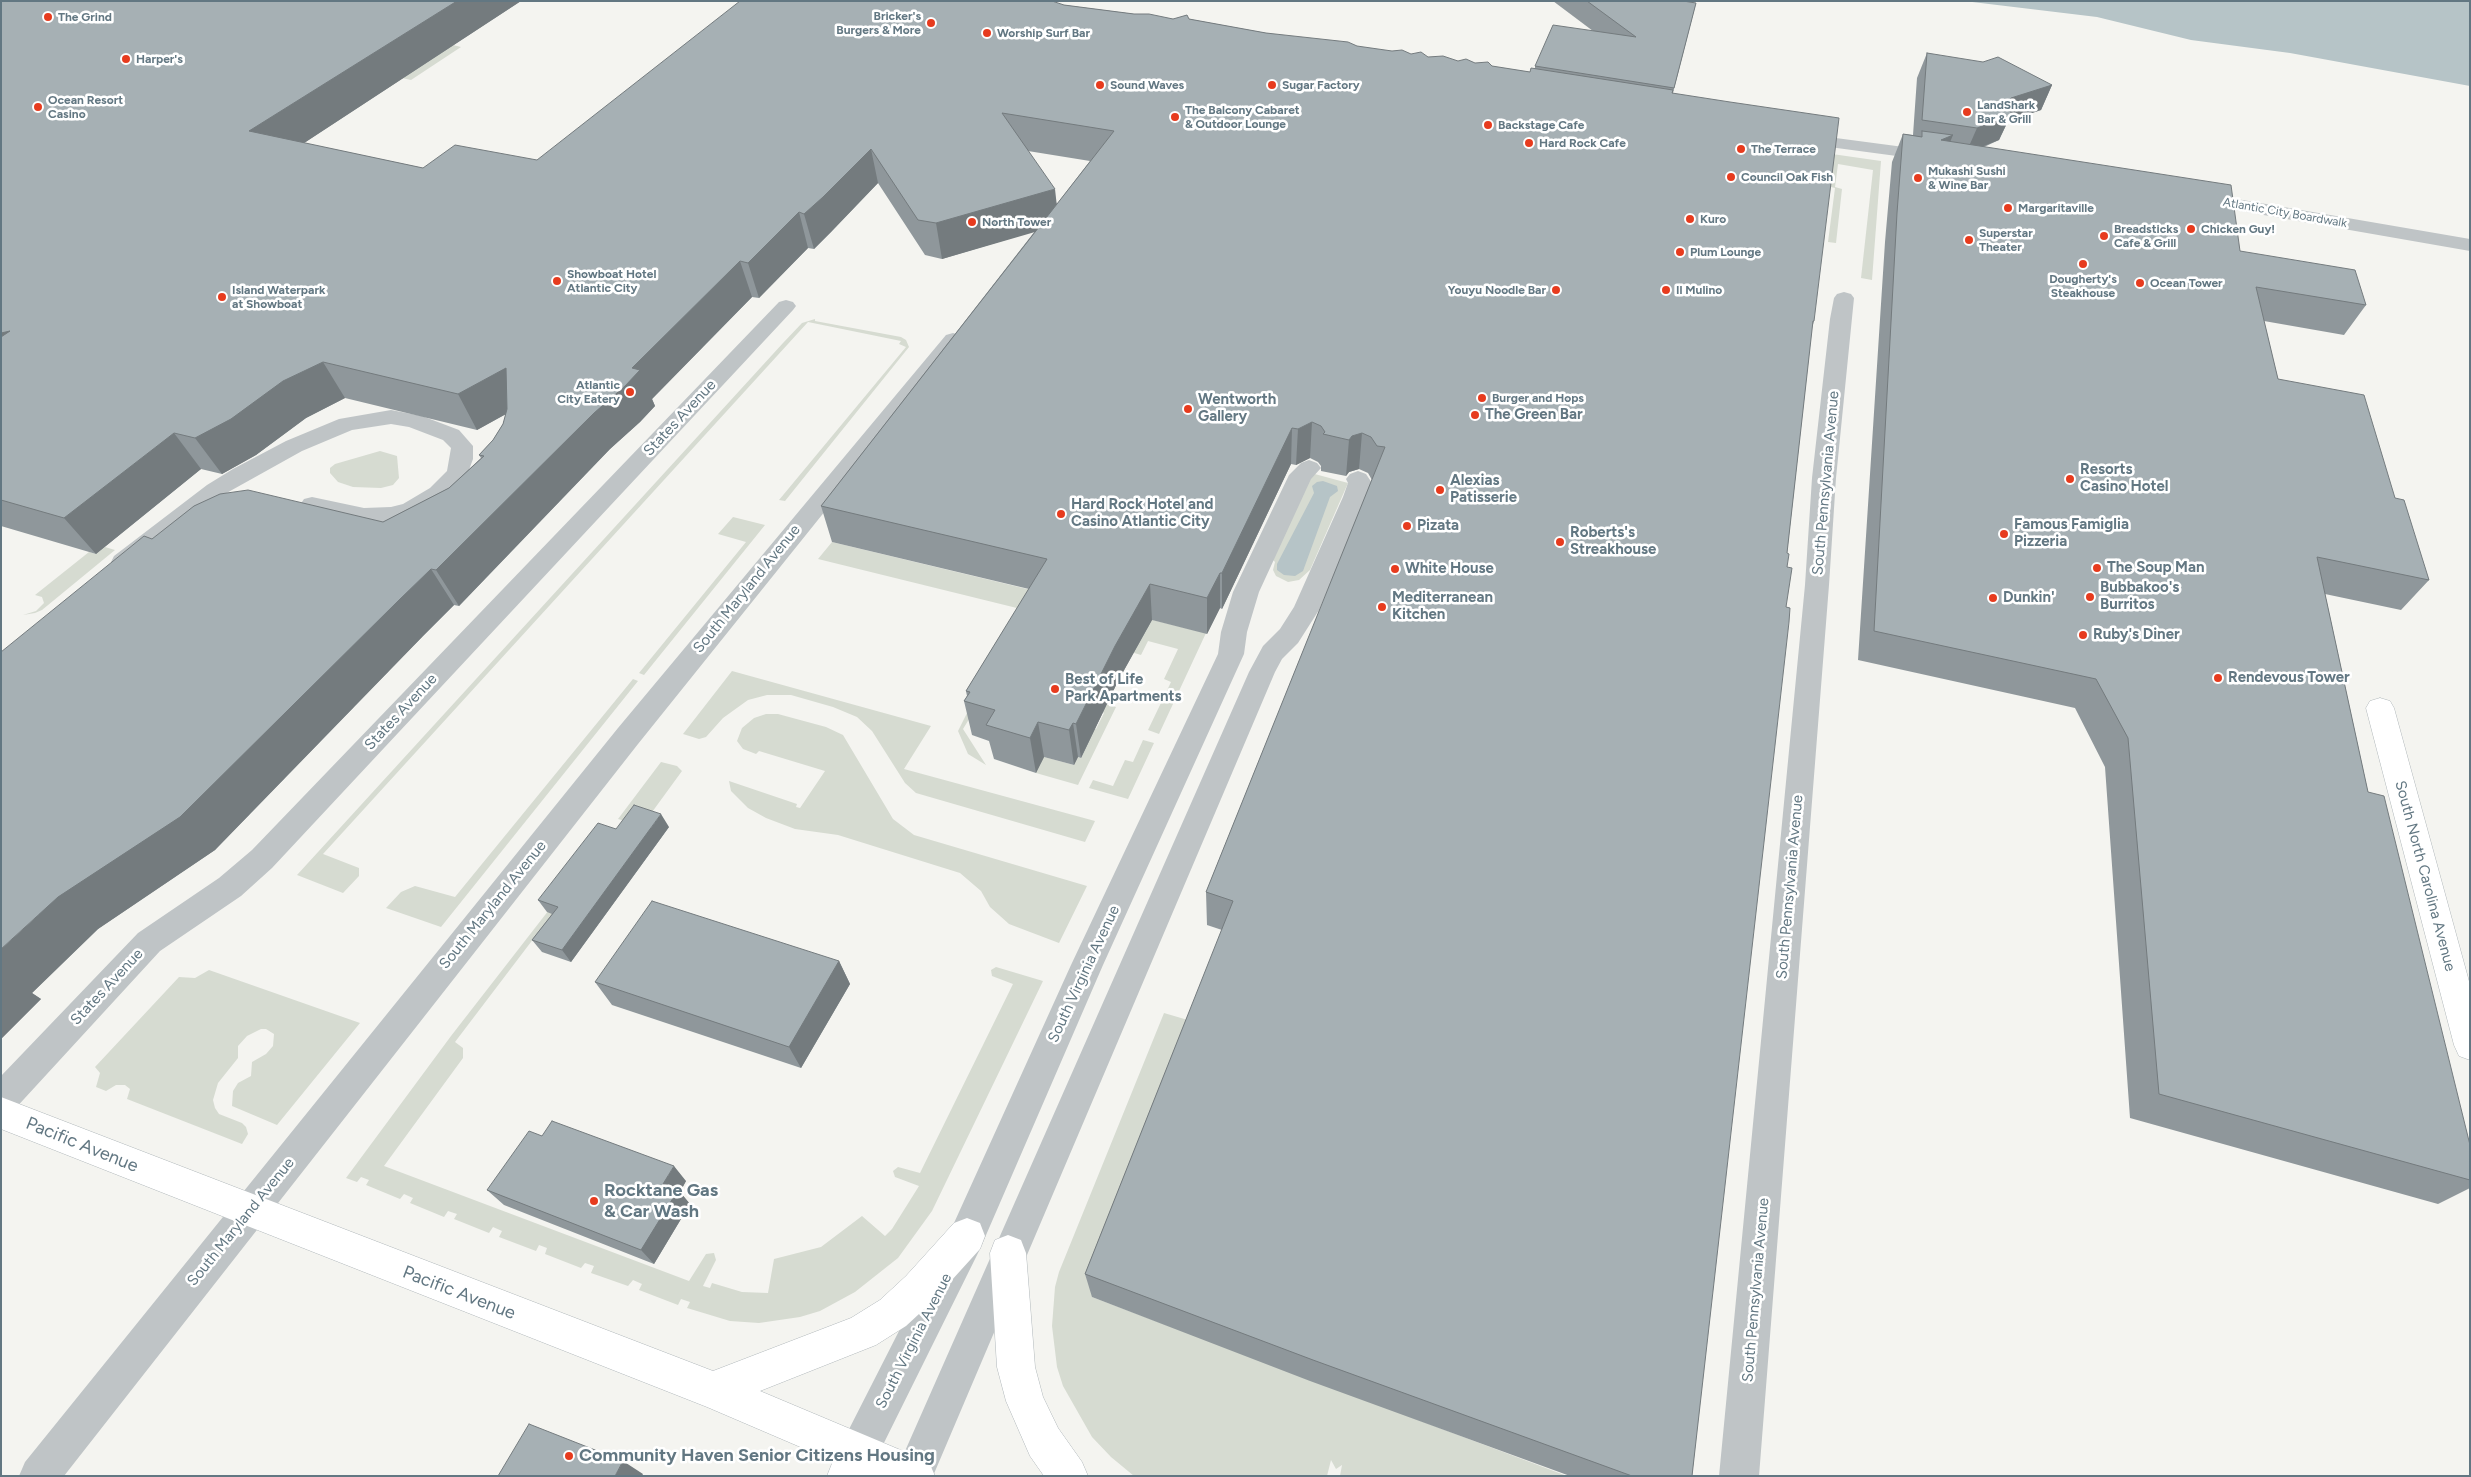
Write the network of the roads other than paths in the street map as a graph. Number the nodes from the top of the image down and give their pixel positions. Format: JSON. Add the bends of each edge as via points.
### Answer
{"nodes":[{"id":1,"x":1784,"y":136,"type":"edge"},
{"id":2,"x":1952,"y":158,"type":"edge"},
{"id":3,"x":2180,"y":195,"type":"edge"},
{"id":4,"x":2470,"y":245,"type":"edge"},
{"id":5,"x":1844,"y":298,"type":"dead end"},
{"id":6,"x":786,"y":306,"type":"dead end"},
{"id":7,"x":953,"y":339,"type":"edge"},
{"id":8,"x":1309,"y":468,"type":"dead end"},
{"id":9,"x":1358,"y":479,"type":"dead end"},
{"id":10,"x":290,"y":502,"type":"edge"},
{"id":11,"x":104,"y":578,"type":"edge"},
{"id":12,"x":2380,"y":708,"type":"dead end"},
{"id":13,"x":2470,"y":1045,"type":"edge"},
{"id":14,"x":1,"y":1100,"type":"edge"},
{"id":15,"x":1,"y":1113,"type":"edge"},
{"id":16,"x":249,"y":1211,"type":"junction"},
{"id":17,"x":967,"y":1236,"type":"junction"},
{"id":18,"x":1008,"y":1253,"type":"junction"},
{"id":19,"x":713,"y":1390,"type":"junction"},
{"id":20,"x":852,"y":1464,"type":"edge"},
{"id":21,"x":914,"y":1475,"type":"edge"},
{"id":22,"x":39,"y":1476,"type":"edge"},
{"id":23,"x":1068,"y":1476,"type":"edge"},
{"id":24,"x":1739,"y":1476,"type":"edge"}],
"edges":[{"from":1,"to":2,"type":"street"},
{"from":3,"to":4,"type":"street","name":"Atlantic City Boardwalk"},
{"from":5,"to":24,"type":"street","name":"South Pennsylvania Avenue","via":[[1825,468]]},
{"from":6,"to":14,"type":"street","name":"States Avenue","via":[[262,859],[230,887],[149,942]]},
{"from":7,"to":16,"type":"street","name":"South Maryland Avenue","via":[[628,736]]},
{"from":8,"to":17,"type":"street","name":"South Virginia Avenue","via":[[1301,475],[1246,592],[1231,654],[1087,965]]},
{"from":9,"to":18,"type":"street","via":[[1360,483],[1355,497],[1306,610],[1272,653],[1262,672]]},
{"from":10,"to":11,"type":"street","via":[[364,516],[410,511],[438,494],[458,473],[462,446],[451,435],[414,420],[391,417],[347,424],[294,446],[215,490]]},
{"from":12,"to":13,"type":"street","name":"South North Carolina Avenue"},
{"from":15,"to":16,"type":"street","name":"Pacific Avenue"},
{"from":16,"to":19,"type":"street","name":"Pacific Avenue"},
{"from":16,"to":22,"type":"street","name":"South Maryland Avenue"},
{"from":17,"to":19,"type":"street","via":[[919,1289],[864,1332]]},
{"from":17,"to":20,"type":"street","name":"South Virginia Avenue"},
{"from":18,"to":21,"type":"street"},
{"from":18,"to":23,"type":"street","via":[[1016,1366],[1044,1442]]},
{"from":19,"to":20,"type":"street","name":"Pacific Avenue"},
{"from":20,"to":21,"type":"street","name":"Pacific Avenue"}]}
